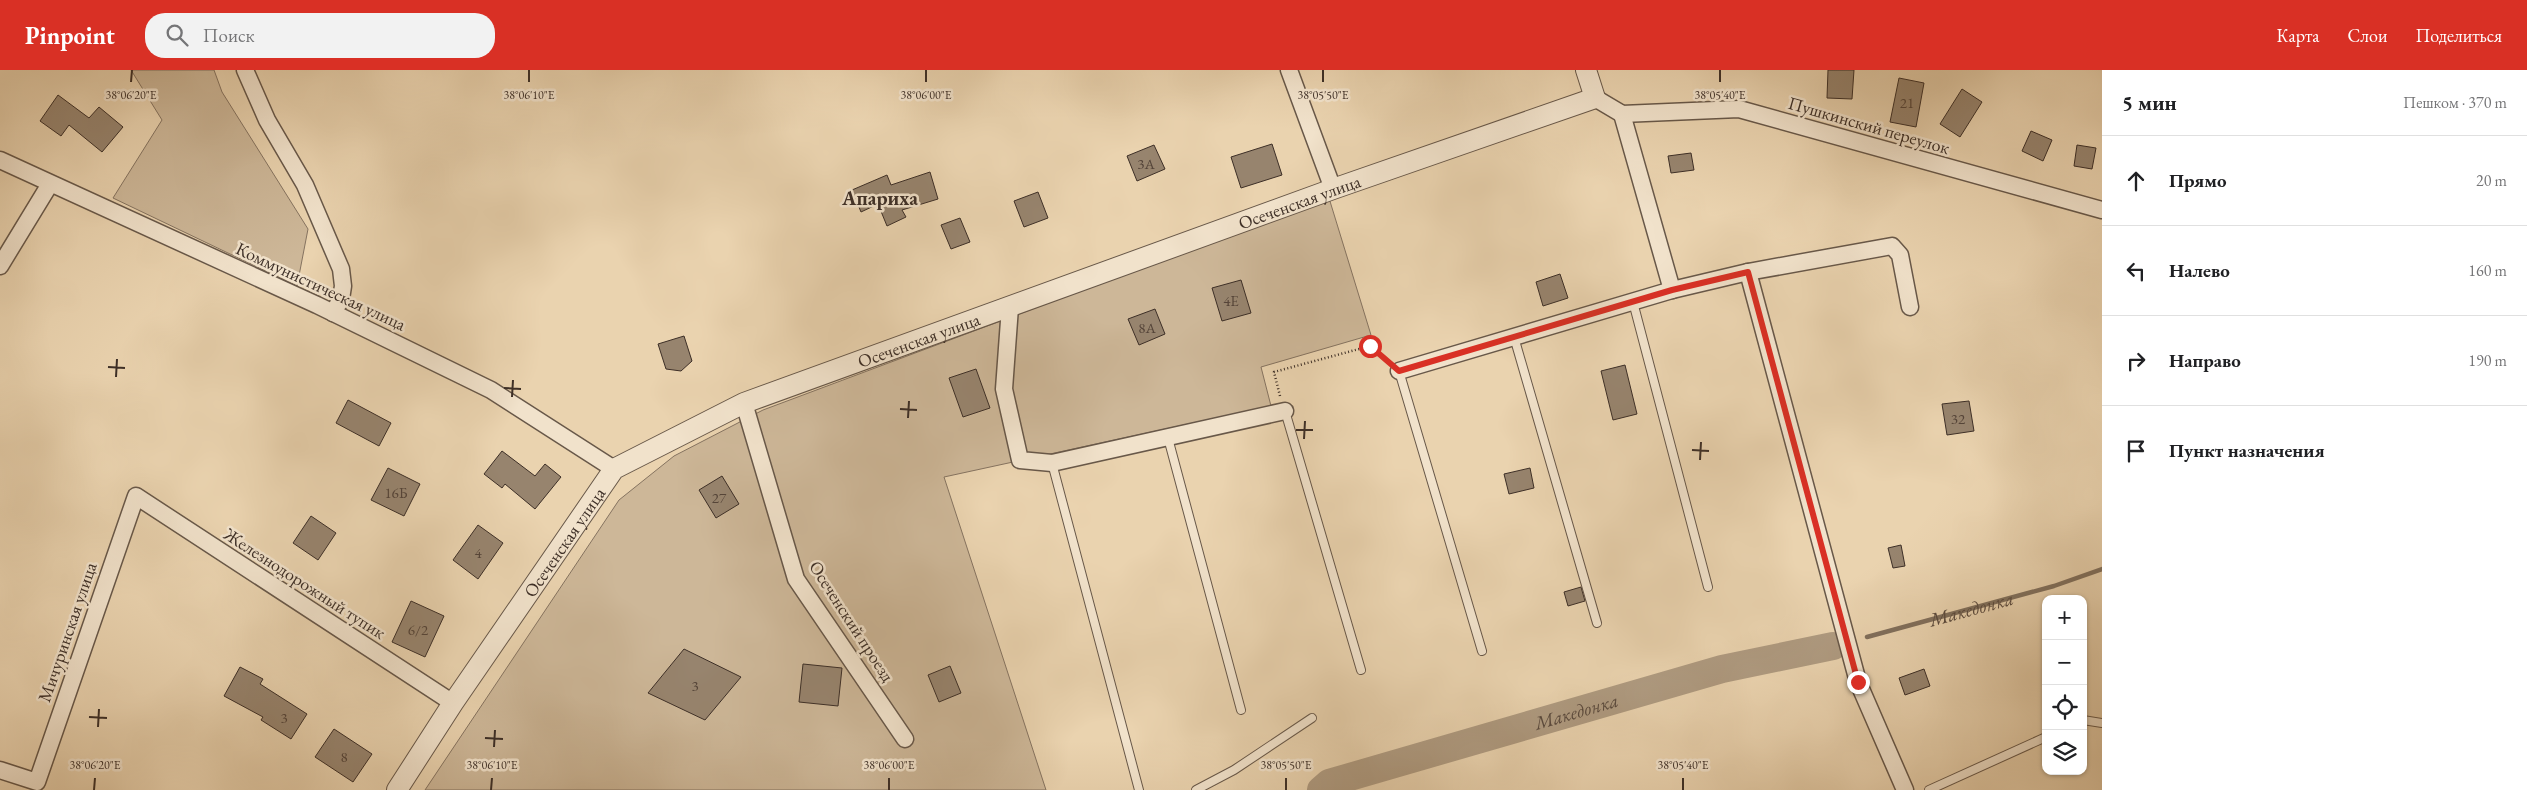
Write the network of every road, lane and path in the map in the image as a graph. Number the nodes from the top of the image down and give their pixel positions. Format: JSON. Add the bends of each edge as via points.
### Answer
{"nodes":[{"id":1,"x":245,"y":70,"type":"edge"},
{"id":2,"x":1289,"y":70,"type":"edge"},
{"id":3,"x":1586,"y":70,"type":"edge"},
{"id":4,"x":1595,"y":98,"type":"junction"},
{"id":5,"x":1622,"y":114,"type":"junction"},
{"id":6,"x":0,"y":160,"type":"edge"},
{"id":7,"x":50,"y":184,"type":"junction"},
{"id":8,"x":1333,"y":189,"type":"junction"},
{"id":9,"x":2102,"y":210,"type":"edge"},
{"id":10,"x":0,"y":266,"type":"edge"},
{"id":11,"x":1748,"y":272,"type":"junction"},
{"id":12,"x":1672,"y":290,"type":"junction"},
{"id":13,"x":1633,"y":302,"type":"junction"},
{"id":14,"x":1010,"y":307,"type":"junction"},
{"id":15,"x":1910,"y":307,"type":"dead end"},
{"id":16,"x":333,"y":313,"type":"junction"},
{"id":17,"x":1514,"y":336,"type":"junction"},
{"id":18,"x":1399,"y":371,"type":"junction"},
{"id":19,"x":744,"y":403,"type":"junction"},
{"id":20,"x":1285,"y":412,"type":"junction"},
{"id":21,"x":1168,"y":438,"type":"junction"},
{"id":22,"x":1052,"y":463,"type":"junction"},
{"id":23,"x":614,"y":469,"type":"junction"},
{"id":24,"x":136,"y":496,"type":"joint"},
{"id":25,"x":1708,"y":587,"type":"dead end"},
{"id":26,"x":1596,"y":623,"type":"dead end"},
{"id":27,"x":1482,"y":651,"type":"dead end"},
{"id":28,"x":1361,"y":670,"type":"dead end"},
{"id":29,"x":453,"y":703,"type":"junction"},
{"id":30,"x":1241,"y":710,"type":"dead end"},
{"id":31,"x":1312,"y":718,"type":"dead end"},
{"id":32,"x":2087,"y":721,"type":"edge"},
{"id":33,"x":2102,"y":723,"type":"edge"},
{"id":34,"x":905,"y":739,"type":"dead end"},
{"id":35,"x":2042,"y":739,"type":"edge"},
{"id":36,"x":0,"y":770,"type":"edge"},
{"id":37,"x":397,"y":790,"type":"edge"},
{"id":38,"x":1139,"y":790,"type":"edge"},
{"id":39,"x":1196,"y":790,"type":"edge"},
{"id":40,"x":1904,"y":790,"type":"edge"},
{"id":41,"x":1929,"y":790,"type":"edge"}],
"edges":[{"from":1,"to":16,"type":"street","via":[[267,120],[305,185],[341,269],[341,299]]},
{"from":2,"to":8,"type":"street"},
{"from":3,"to":4,"type":"street"},
{"from":4,"to":5,"type":"street"},
{"from":4,"to":8,"type":"street","name":"Осеченская улица"},
{"from":5,"to":9,"type":"street","name":"Пушкинский переулок","via":[[1739,109]]},
{"from":5,"to":12,"type":"street"},
{"from":6,"to":7,"type":"street","name":"Коммунистическая улица"},
{"from":7,"to":10,"type":"street"},
{"from":7,"to":16,"type":"street","name":"Коммунистическая улица"},
{"from":8,"to":14,"type":"street","name":"Осеченская улица"},
{"from":11,"to":12,"type":"street"},
{"from":11,"to":15,"type":"street","via":[[1892,246],[1900,255]]},
{"from":11,"to":40,"type":"street","via":[[1858,682]]},
{"from":12,"to":13,"type":"street"},
{"from":13,"to":17,"type":"street"},
{"from":13,"to":25,"type":"lane"},
{"from":14,"to":19,"type":"street","name":"Осеченская улица"},
{"from":14,"to":22,"type":"street","via":[[1004,389],[1020,460]]},
{"from":16,"to":23,"type":"street","name":"Коммунистическая улица","via":[[491,390]]},
{"from":17,"to":18,"type":"street"},
{"from":17,"to":26,"type":"lane"},
{"from":18,"to":20,"type":"path","via":[[1370,346],[1274,372]]},
{"from":18,"to":27,"type":"lane"},
{"from":19,"to":23,"type":"street","name":"Осеченская улица"},
{"from":19,"to":34,"type":"street","name":"Осеченский проезд","via":[[796,579]]},
{"from":20,"to":21,"type":"street"},
{"from":20,"to":28,"type":"lane"},
{"from":21,"to":22,"type":"street"},
{"from":21,"to":30,"type":"lane"},
{"from":22,"to":38,"type":"lane"},
{"from":23,"to":29,"type":"street","name":"Осеченская улица"},
{"from":24,"to":29,"type":"street","name":"Железнодорожный тупик"},
{"from":24,"to":36,"type":"street","name":"Мичуринская улица","via":[[37,782]]},
{"from":29,"to":37,"type":"street","name":"Осеченская улица"},
{"from":31,"to":39,"type":"lane","via":[[1234,770]]},
{"from":32,"to":33,"type":"lane"},
{"from":35,"to":41,"type":"lane"}]}
